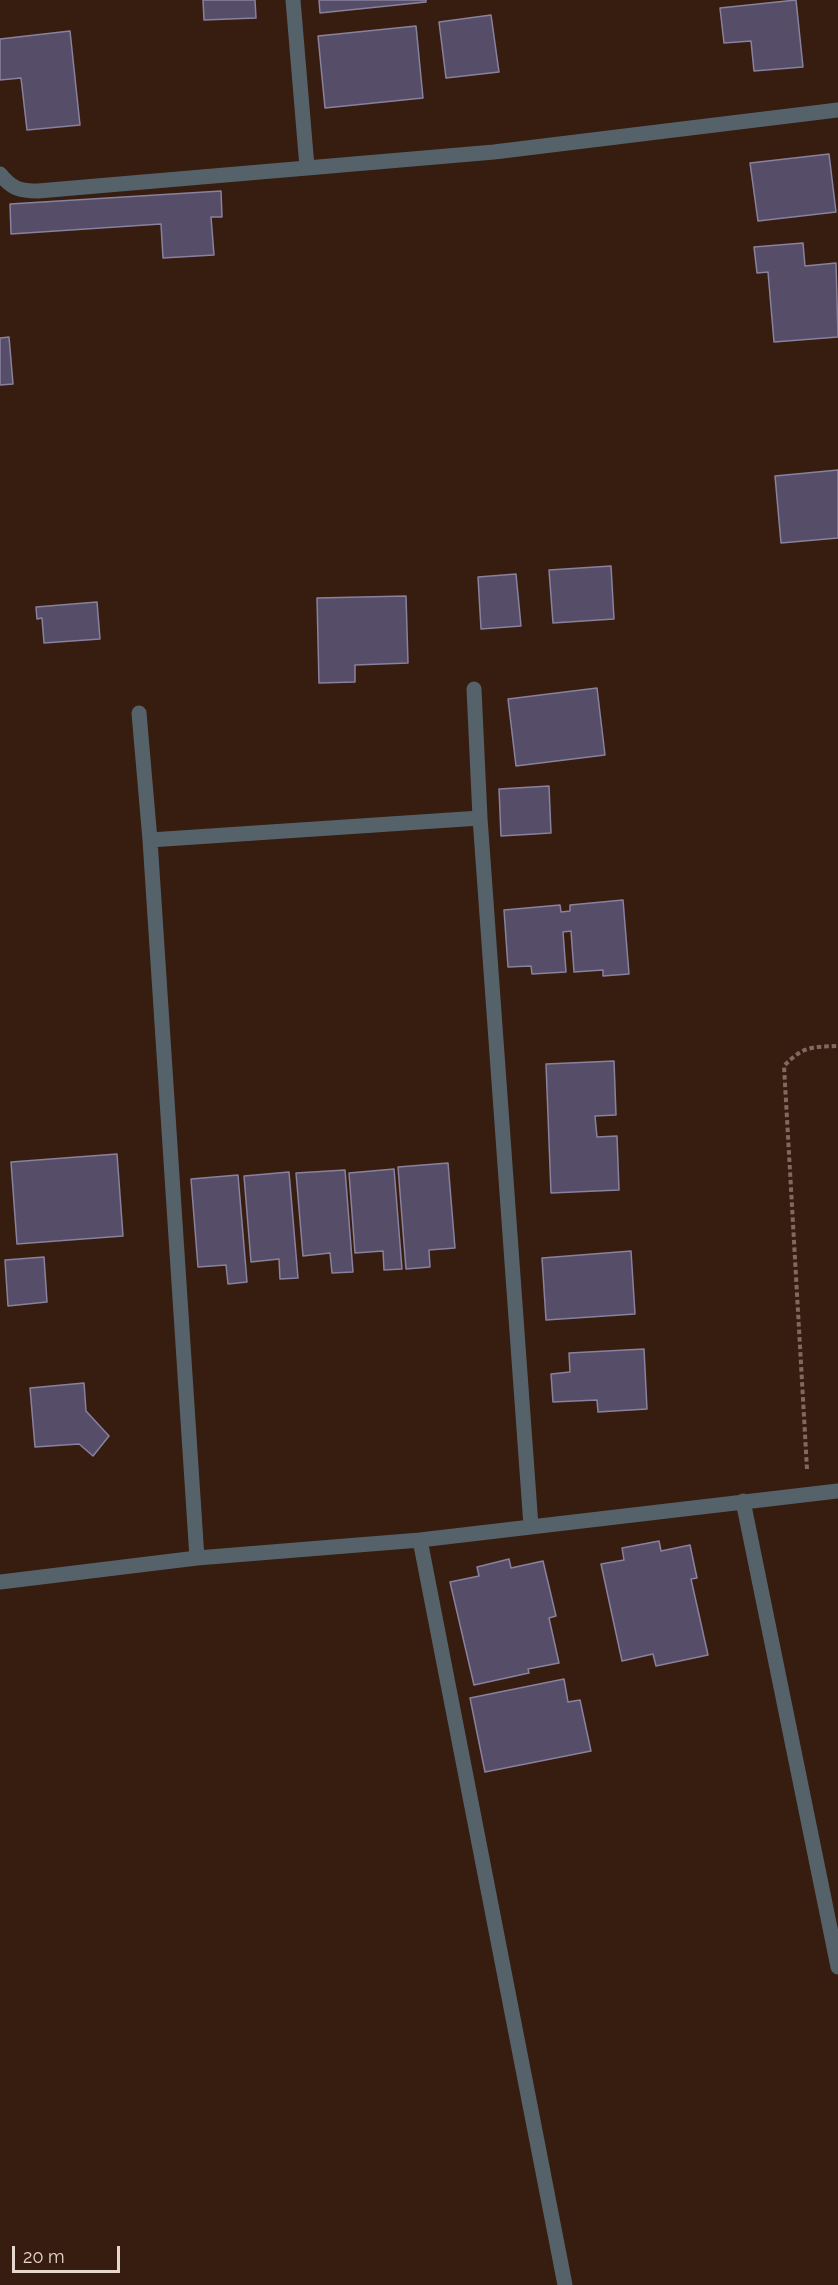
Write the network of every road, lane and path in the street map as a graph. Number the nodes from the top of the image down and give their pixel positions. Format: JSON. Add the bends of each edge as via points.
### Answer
{"nodes":[{"id":1,"x":293,"y":0,"type":"edge"},
{"id":2,"x":838,"y":110,"type":"edge"},
{"id":3,"x":307,"y":167,"type":"junction"},
{"id":4,"x":0,"y":174,"type":"edge"},
{"id":5,"x":474,"y":689,"type":"dead end"},
{"id":6,"x":139,"y":713,"type":"dead end"},
{"id":7,"x":480,"y":818,"type":"junction"},
{"id":8,"x":150,"y":840,"type":"junction"},
{"id":9,"x":838,"y":1046,"type":"edge"},
{"id":10,"x":838,"y":1491,"type":"edge"},
{"id":11,"x":808,"y":1494,"type":"junction"},
{"id":12,"x":743,"y":1501,"type":"junction"},
{"id":13,"x":531,"y":1526,"type":"junction"},
{"id":14,"x":420,"y":1540,"type":"junction"},
{"id":15,"x":197,"y":1558,"type":"junction"},
{"id":16,"x":0,"y":1582,"type":"edge"},
{"id":17,"x":838,"y":1967,"type":"edge"},
{"id":18,"x":566,"y":2285,"type":"edge"}],
"edges":[{"from":1,"to":3,"type":"street"},
{"from":2,"to":3,"type":"street","via":[[494,152]]},
{"from":3,"to":4,"type":"street","via":[[38,191],[21,191]]},
{"from":5,"to":7,"type":"street"},
{"from":6,"to":8,"type":"street"},
{"from":7,"to":8,"type":"street"},
{"from":7,"to":13,"type":"street"},
{"from":8,"to":15,"type":"street"},
{"from":9,"to":11,"type":"path","via":[[797,1052],[783,1066]]},
{"from":10,"to":11,"type":"street"},
{"from":11,"to":12,"type":"street"},
{"from":12,"to":13,"type":"street"},
{"from":12,"to":17,"type":"street"},
{"from":13,"to":14,"type":"street"},
{"from":14,"to":15,"type":"street"},
{"from":14,"to":18,"type":"street"},
{"from":15,"to":16,"type":"street"}]}
